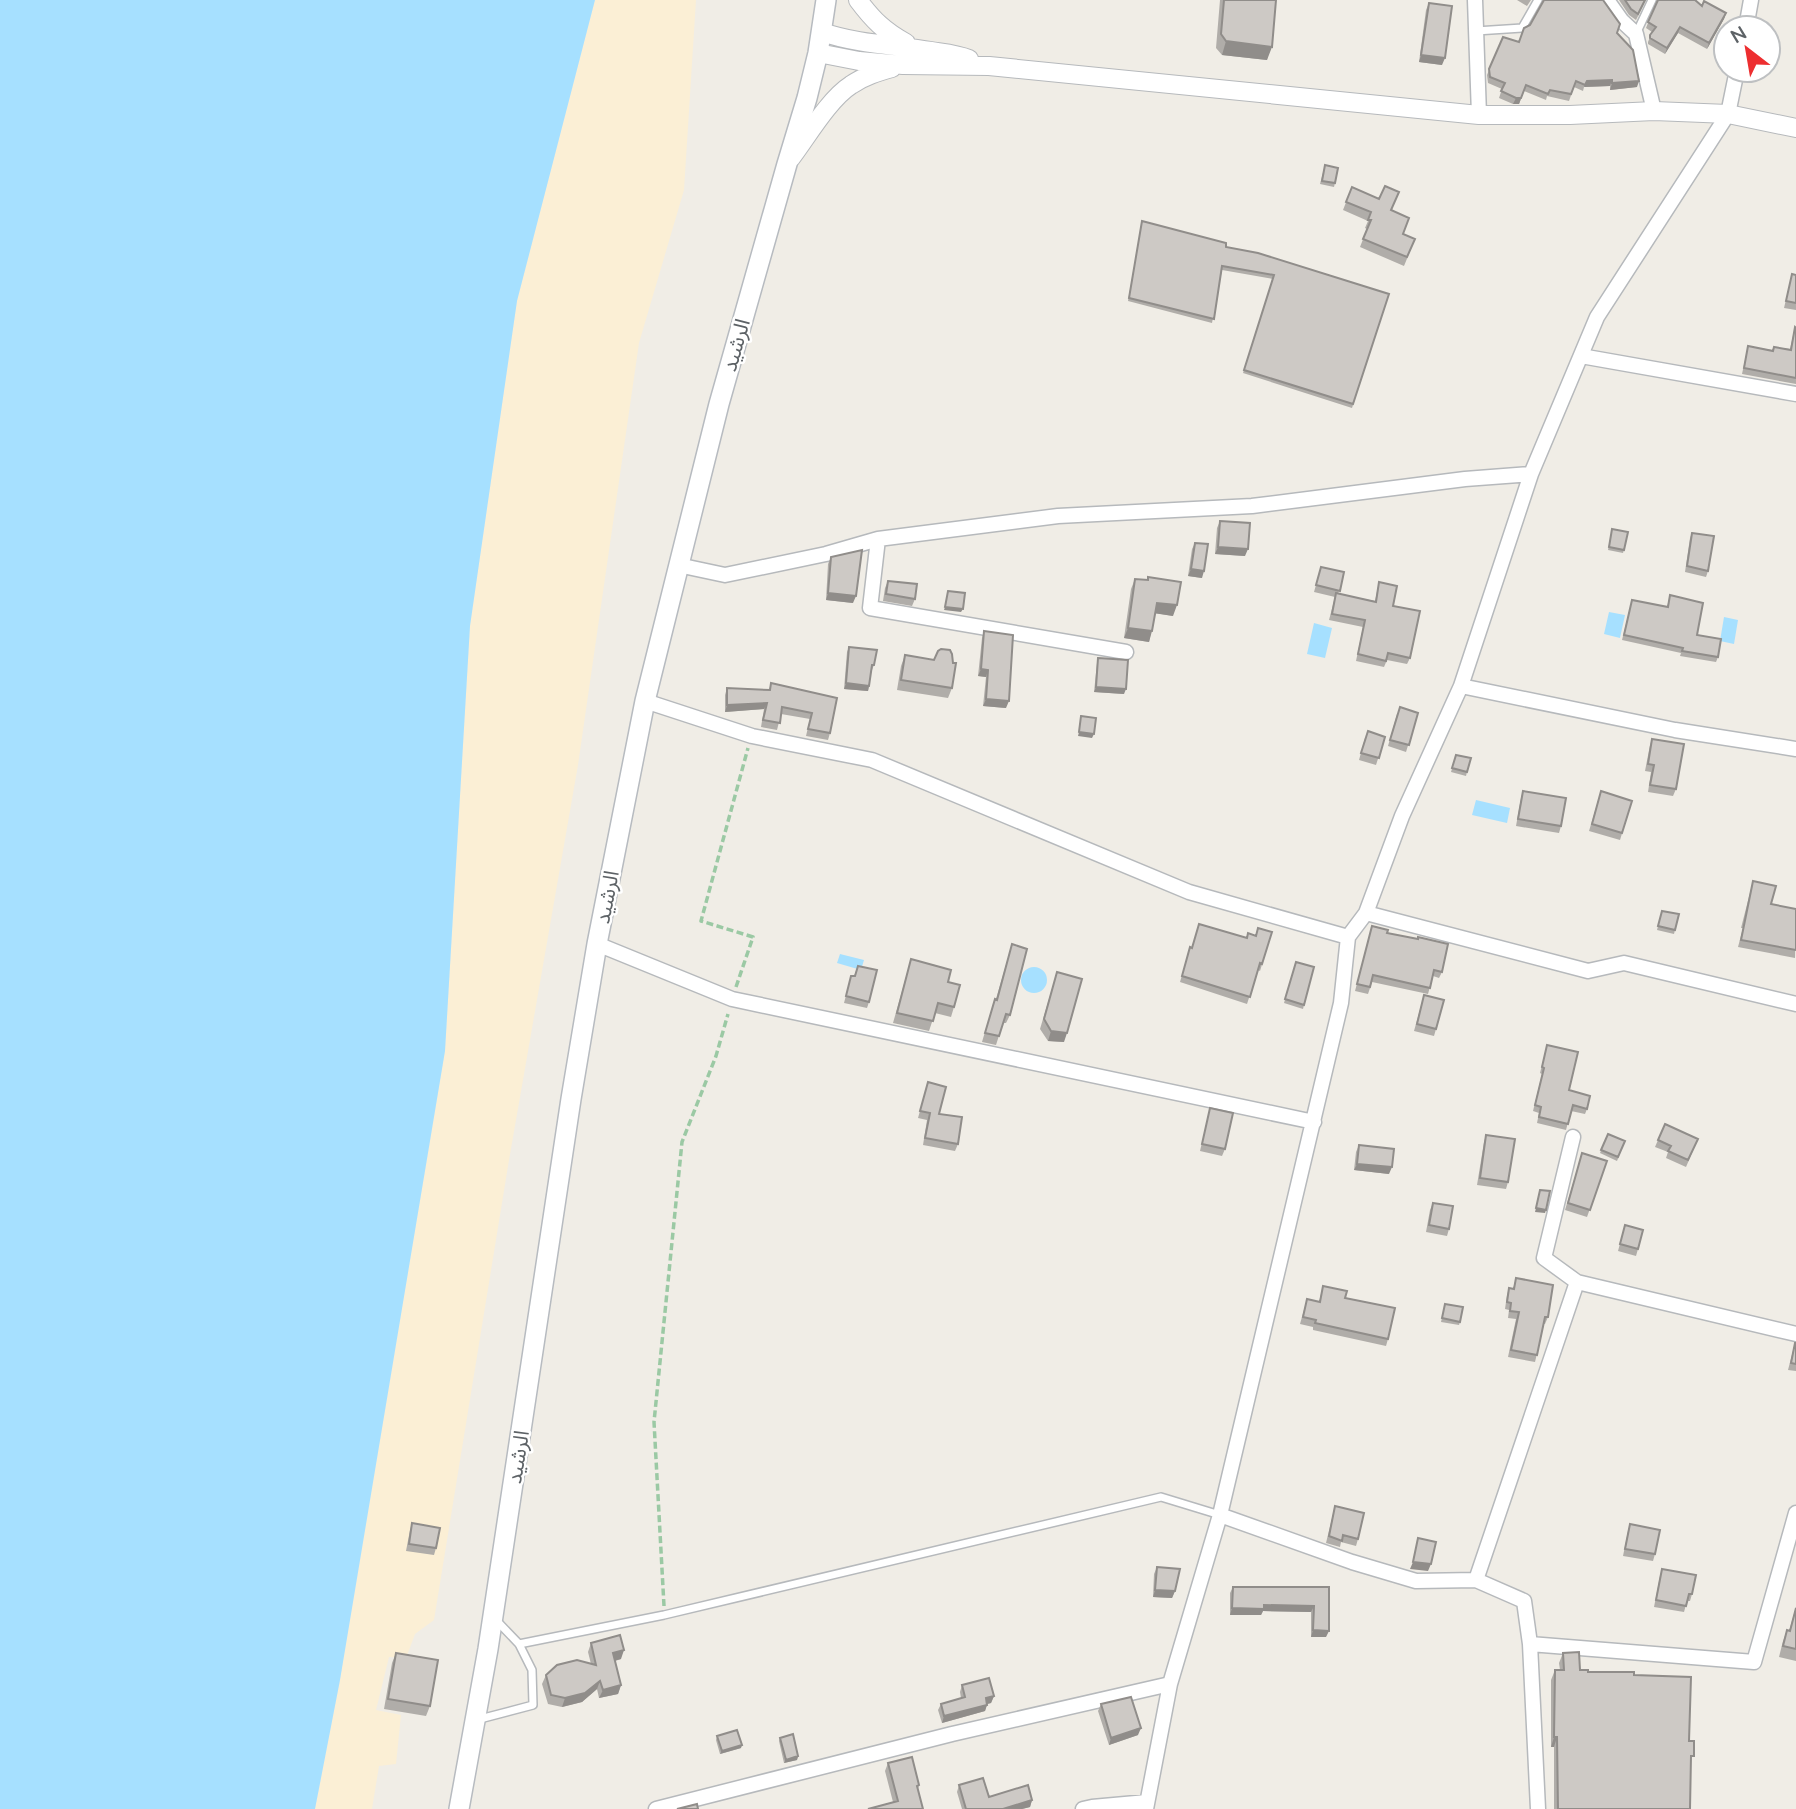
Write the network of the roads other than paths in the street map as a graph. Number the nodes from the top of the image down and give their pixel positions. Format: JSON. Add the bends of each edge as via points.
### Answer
{"nodes":[{"id":1,"x":827,"y":0,"type":"edge"},
{"id":2,"x":858,"y":0,"type":"edge"},
{"id":3,"x":1475,"y":0,"type":"edge"},
{"id":4,"x":1538,"y":0,"type":"edge"},
{"id":5,"x":1607,"y":0,"type":"edge"},
{"id":6,"x":1652,"y":0,"type":"edge"},
{"id":7,"x":1475,"y":31,"type":"junction"},
{"id":8,"x":822,"y":32,"type":"junction"},
{"id":9,"x":1636,"y":34,"type":"junction"},
{"id":10,"x":916,"y":48,"type":"junction"},
{"id":11,"x":818,"y":53,"type":"junction"},
{"id":12,"x":902,"y":65,"type":"junction"},
{"id":13,"x":989,"y":66,"type":"junction"},
{"id":14,"x":1734,"y":84,"type":"edge"},
{"id":15,"x":1654,"y":111,"type":"junction"},
{"id":16,"x":1728,"y":114,"type":"junction"},
{"id":17,"x":1479,"y":115,"type":"junction"},
{"id":18,"x":1796,"y":128,"type":"edge"},
{"id":19,"x":787,"y":164,"type":"junction"},
{"id":20,"x":1581,"y":356,"type":"junction"},
{"id":21,"x":1796,"y":394,"type":"edge"},
{"id":22,"x":1531,"y":474,"type":"junction"},
{"id":23,"x":878,"y":539,"type":"junction"},
{"id":24,"x":678,"y":565,"type":"junction"},
{"id":25,"x":1126,"y":652,"type":"dead end"},
{"id":26,"x":1461,"y":686,"type":"junction"},
{"id":27,"x":645,"y":701,"type":"junction"},
{"id":28,"x":1796,"y":749,"type":"edge"},
{"id":29,"x":1366,"y":913,"type":"junction"},
{"id":30,"x":1348,"y":937,"type":"junction"},
{"id":31,"x":597,"y":944,"type":"junction"},
{"id":32,"x":1796,"y":1004,"type":"edge"},
{"id":33,"x":1314,"y":1122,"type":"junction"},
{"id":34,"x":1573,"y":1137,"type":"dead end"},
{"id":35,"x":1577,"y":1282,"type":"junction"},
{"id":36,"x":1796,"y":1334,"type":"edge"},
{"id":37,"x":1796,"y":1513,"type":"edge"},
{"id":38,"x":1220,"y":1515,"type":"junction"},
{"id":39,"x":1476,"y":1580,"type":"junction"},
{"id":40,"x":493,"y":1617,"type":"junction"},
{"id":41,"x":519,"y":1644,"type":"junction"},
{"id":42,"x":1530,"y":1644,"type":"junction"},
{"id":43,"x":1170,"y":1685,"type":"junction"},
{"id":44,"x":475,"y":1720,"type":"junction"},
{"id":45,"x":1146,"y":1806,"type":"edge"},
{"id":46,"x":459,"y":1809,"type":"edge"},
{"id":47,"x":656,"y":1809,"type":"edge"},
{"id":48,"x":1083,"y":1809,"type":"edge"},
{"id":49,"x":1538,"y":1809,"type":"edge"}],
"edges":[{"from":1,"to":8,"type":"main road","name":"الرشيد"},
{"from":2,"to":10,"type":"street","via":[[887,33]]},
{"from":3,"to":7,"type":"street"},
{"from":4,"to":7,"type":"lane","via":[[1522,28]]},
{"from":5,"to":9,"type":"street"},
{"from":6,"to":9,"type":"lane"},
{"from":7,"to":17,"type":"street"},
{"from":8,"to":10,"type":"street","via":[[844,40]]},
{"from":8,"to":11,"type":"main road","name":"الرشيد"},
{"from":9,"to":15,"type":"street"},
{"from":10,"to":13,"type":"street","via":[[960,55]]},
{"from":11,"to":12,"type":"street"},
{"from":11,"to":19,"type":"main road","name":"الرشيد"},
{"from":12,"to":13,"type":"street"},
{"from":12,"to":19,"type":"street","via":[[844,90]]},
{"from":13,"to":17,"type":"street"},
{"from":14,"to":16,"type":"street"},
{"from":15,"to":16,"type":"street"},
{"from":15,"to":17,"type":"street"},
{"from":16,"to":18,"type":"street"},
{"from":16,"to":20,"type":"street","via":[[1597,317]]},
{"from":19,"to":24,"type":"main road","name":"الرشيد"},
{"from":20,"to":21,"type":"street"},
{"from":20,"to":22,"type":"street"},
{"from":22,"to":23,"type":"street","via":[[1252,506],[1058,516]]},
{"from":22,"to":26,"type":"street"},
{"from":23,"to":24,"type":"street","via":[[725,575]]},
{"from":23,"to":25,"type":"street","via":[[870,608]]},
{"from":24,"to":27,"type":"main road","name":"الرشيد"},
{"from":26,"to":28,"type":"street","via":[[1675,730]]},
{"from":26,"to":29,"type":"street","via":[[1402,816]]},
{"from":27,"to":30,"type":"street","via":[[752,736],[872,760],[1189,892]]},
{"from":27,"to":31,"type":"main road","name":"الرشيد"},
{"from":29,"to":30,"type":"street"},
{"from":29,"to":32,"type":"street","via":[[1588,971],[1624,963]]},
{"from":30,"to":33,"type":"street","via":[[1341,1003]]},
{"from":31,"to":33,"type":"street","via":[[732,999]]},
{"from":31,"to":40,"type":"main road","name":"الرشيد"},
{"from":33,"to":38,"type":"street"},
{"from":34,"to":35,"type":"street","via":[[1544,1258]]},
{"from":35,"to":36,"type":"street"},
{"from":35,"to":39,"type":"street"},
{"from":37,"to":42,"type":"street","via":[[1754,1662]]},
{"from":38,"to":39,"type":"street","via":[[1416,1581]]},
{"from":38,"to":41,"type":"lane","via":[[1161,1497],[664,1615]]},
{"from":38,"to":43,"type":"street"},
{"from":39,"to":42,"type":"street","via":[[1524,1601]]},
{"from":40,"to":41,"type":"lane"},
{"from":40,"to":44,"type":"main road","name":"الرشيد"},
{"from":41,"to":44,"type":"lane","via":[[532,1670],[533,1705]]},
{"from":42,"to":49,"type":"street"},
{"from":43,"to":45,"type":"street"},
{"from":43,"to":47,"type":"street"},
{"from":44,"to":46,"type":"main road","name":"الرشيد"},
{"from":45,"to":48,"type":"street"}]}
